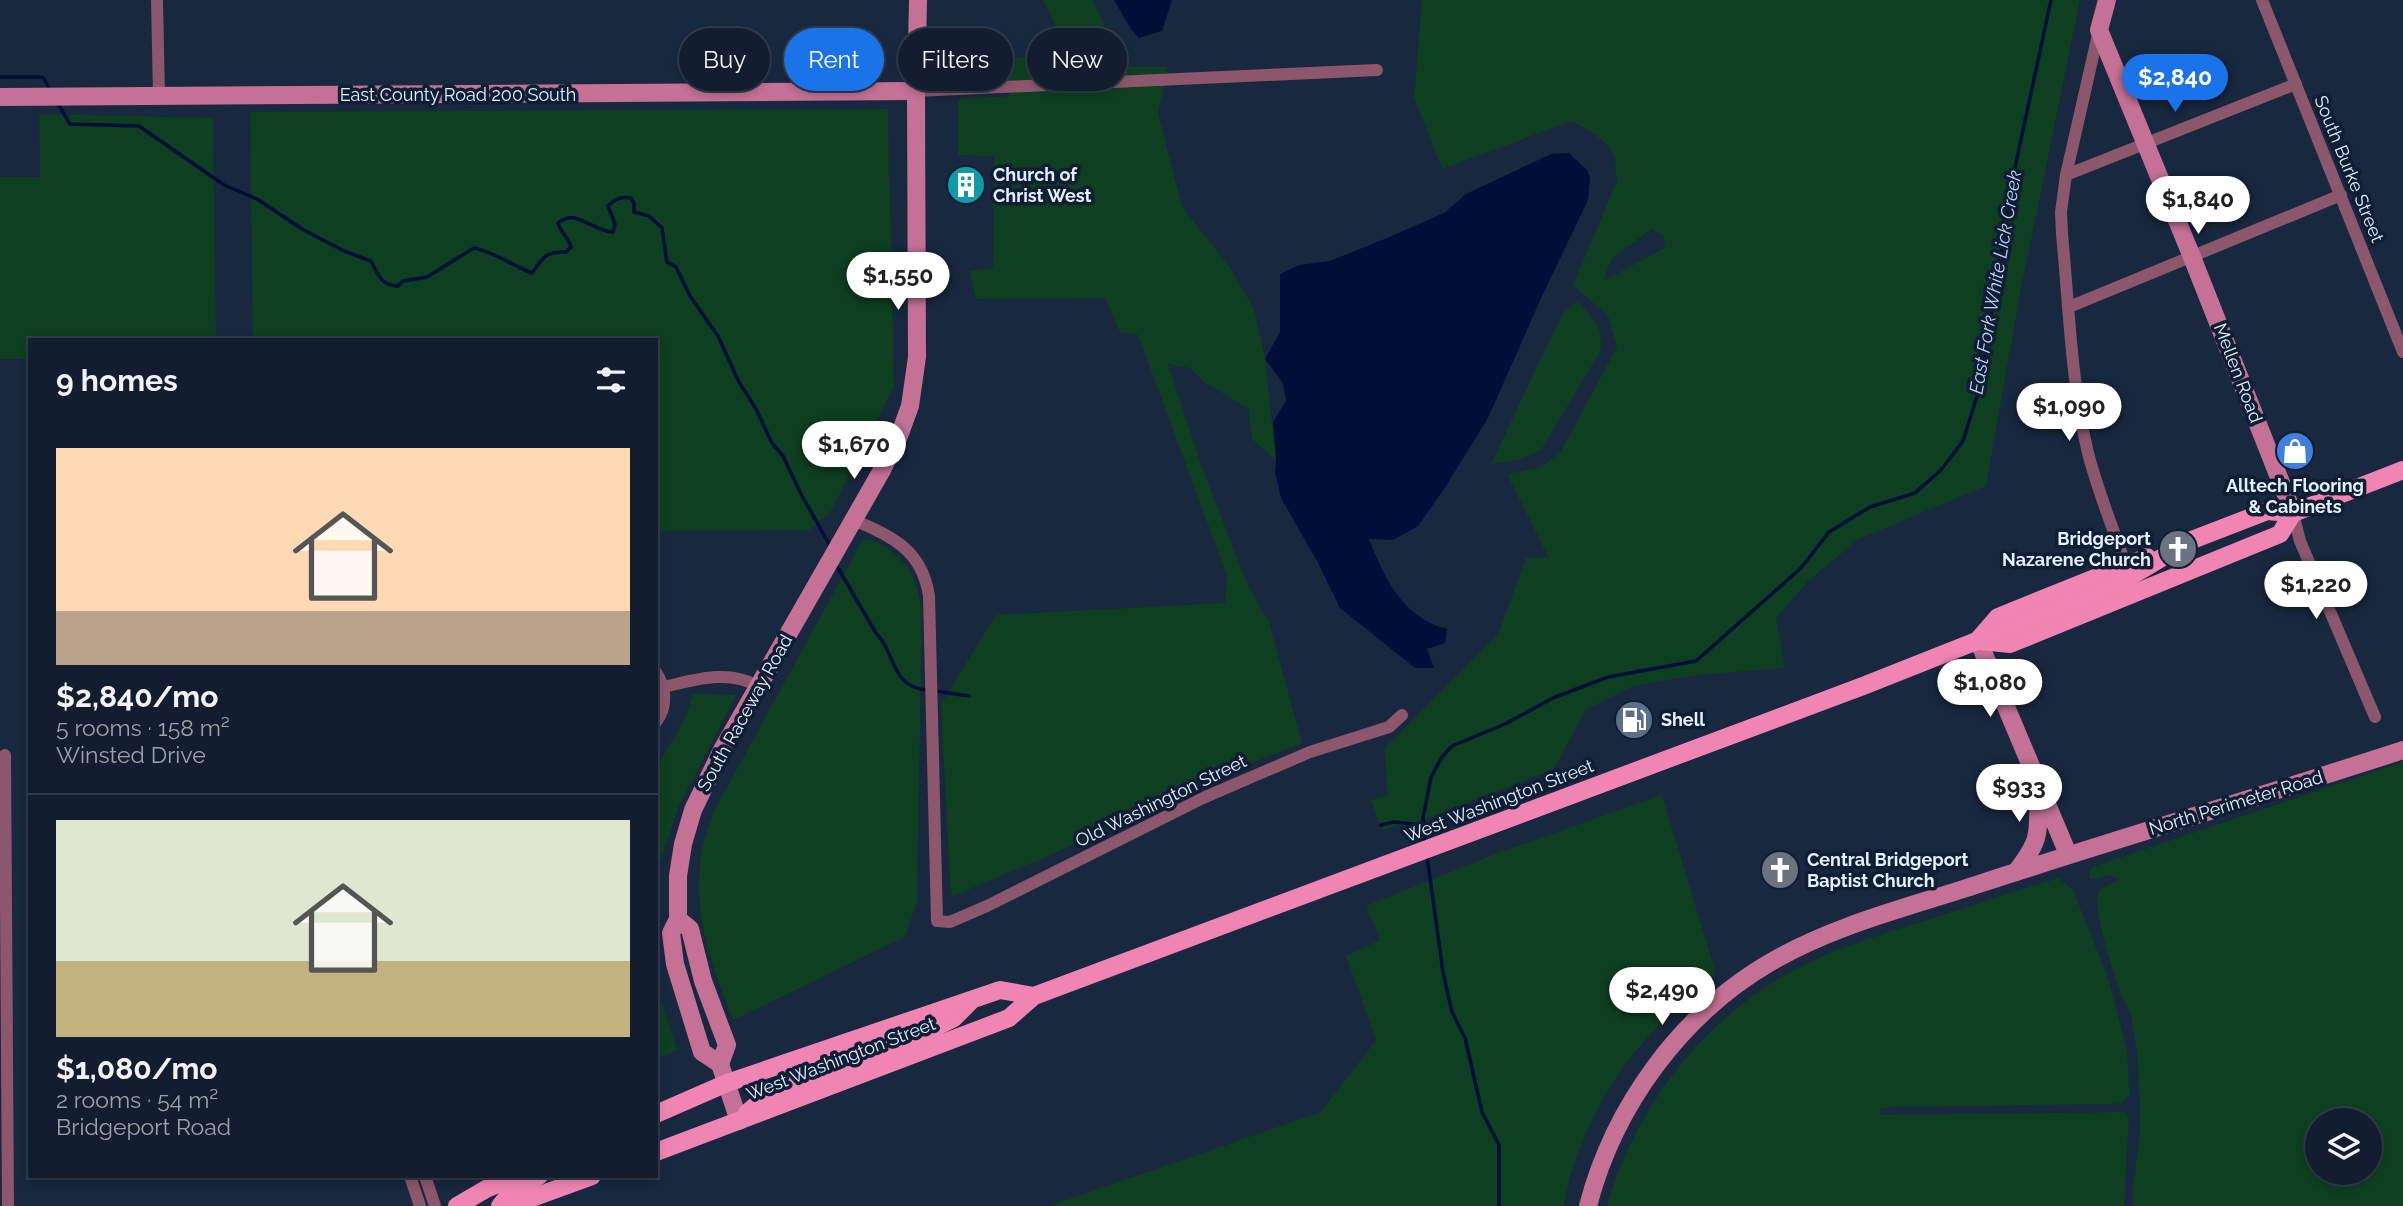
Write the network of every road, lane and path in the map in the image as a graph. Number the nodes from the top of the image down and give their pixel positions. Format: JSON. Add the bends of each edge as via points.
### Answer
{"nodes":[{"id":1,"x":158,"y":0,"type":"edge"},
{"id":2,"x":918,"y":0,"type":"edge"},
{"id":3,"x":2107,"y":0,"type":"edge"},
{"id":4,"x":2262,"y":0,"type":"edge"},
{"id":5,"x":917,"y":28,"type":"edge"},
{"id":6,"x":2099,"y":30,"type":"junction"},
{"id":7,"x":1377,"y":70,"type":"dead end"},
{"id":8,"x":2296,"y":84,"type":"junction"},
{"id":9,"x":1013,"y":87,"type":"edge"},
{"id":10,"x":916,"y":91,"type":"joint"},
{"id":11,"x":159,"y":96,"type":"junction"},
{"id":12,"x":0,"y":97,"type":"edge"},
{"id":13,"x":2146,"y":144,"type":"junction"},
{"id":14,"x":2066,"y":176,"type":"junction"},
{"id":15,"x":2340,"y":195,"type":"junction"},
{"id":16,"x":2192,"y":257,"type":"junction"},
{"id":17,"x":2069,"y":307,"type":"junction"},
{"id":18,"x":2403,"y":352,"type":"edge"},
{"id":19,"x":2403,"y":470,"type":"edge"},
{"id":20,"x":2293,"y":513,"type":"junction"},
{"id":21,"x":854,"y":520,"type":"junction"},
{"id":22,"x":2188,"y":542,"type":"junction"},
{"id":23,"x":2126,"y":565,"type":"junction"},
{"id":24,"x":1978,"y":640,"type":"junction"},
{"id":25,"x":658,"y":676,"type":"edge"},
{"id":26,"x":758,"y":686,"type":"junction"},
{"id":27,"x":663,"y":687,"type":"junction"},
{"id":28,"x":1402,"y":715,"type":"dead end"},
{"id":29,"x":2375,"y":717,"type":"dead end"},
{"id":30,"x":658,"y":720,"type":"edge"},
{"id":31,"x":2403,"y":750,"type":"edge"},
{"id":32,"x":5,"y":755,"type":"dead end"},
{"id":33,"x":2038,"y":783,"type":"junction"},
{"id":34,"x":2068,"y":855,"type":"junction"},
{"id":35,"x":2016,"y":872,"type":"junction"},
{"id":36,"x":678,"y":919,"type":"junction"},
{"id":37,"x":1034,"y":996,"type":"junction"},
{"id":38,"x":972,"y":999,"type":"junction"},
{"id":39,"x":720,"y":1064,"type":"junction"},
{"id":40,"x":727,"y":1083,"type":"junction"},
{"id":41,"x":658,"y":1113,"type":"edge"},
{"id":42,"x":739,"y":1121,"type":"junction"},
{"id":43,"x":658,"y":1123,"type":"edge"},
{"id":44,"x":658,"y":1151,"type":"edge"},
{"id":45,"x":411,"y":1178,"type":"edge"},
{"id":46,"x":426,"y":1178,"type":"edge"},
{"id":47,"x":513,"y":1178,"type":"edge"},
{"id":48,"x":516,"y":1178,"type":"edge"},
{"id":49,"x":536,"y":1178,"type":"edge"},
{"id":50,"x":587,"y":1178,"type":"edge"},
{"id":51,"x":8,"y":1206,"type":"edge"},
{"id":52,"x":420,"y":1206,"type":"edge"},
{"id":53,"x":435,"y":1206,"type":"edge"},
{"id":54,"x":457,"y":1206,"type":"edge"},
{"id":55,"x":494,"y":1206,"type":"edge"},
{"id":56,"x":500,"y":1206,"type":"edge"},
{"id":57,"x":510,"y":1206,"type":"edge"},
{"id":58,"x":1588,"y":1206,"type":"edge"}],
"edges":[{"from":1,"to":11,"type":"street"},
{"from":2,"to":5,"type":"street","name":"South Raceway Road"},
{"from":3,"to":6,"type":"street"},
{"from":4,"to":8,"type":"street","name":"South Burke Street"},
{"from":6,"to":13,"type":"street","name":"Mellen Road"},
{"from":6,"to":14,"type":"street"},
{"from":7,"to":9,"type":"street"},
{"from":8,"to":13,"type":"street"},
{"from":8,"to":15,"type":"street","name":"South Burke Street"},
{"from":10,"to":11,"type":"street","name":"East County Road 200 South"},
{"from":10,"to":21,"type":"street","name":"South Raceway Road","via":[[915,379],[899,436]]},
{"from":11,"to":12,"type":"street","name":"East County Road 200 South"},
{"from":13,"to":14,"type":"street"},
{"from":13,"to":16,"type":"street","name":"Mellen Road"},
{"from":14,"to":17,"type":"street","via":[[2061,212]]},
{"from":15,"to":16,"type":"street"},
{"from":15,"to":18,"type":"street","name":"South Burke Street"},
{"from":16,"to":17,"type":"street"},
{"from":16,"to":20,"type":"street","name":"Mellen Road"},
{"from":17,"to":23,"type":"street","via":[[2088,452]]},
{"from":19,"to":20,"type":"main road","name":"West Washington Street"},
{"from":20,"to":22,"type":"main road","name":"West Washington Street","via":[[2267,511]]},
{"from":20,"to":24,"type":"main road","name":"West Washington Street","via":[[2280,534],[2187,573],[2010,644]]},
{"from":20,"to":29,"type":"street","name":"Mellen Road"},
{"from":21,"to":26,"type":"street","name":"South Raceway Road"},
{"from":21,"to":28,"type":"street","name":"Old Washington Street","via":[[894,539],[910,553],[929,596],[937,921],[950,922],[987,906],[1203,798],[1310,752],[1389,727]]},
{"from":22,"to":23,"type":"main road","name":"West Washington Street"},
{"from":22,"to":24,"type":"main road","via":[[2113,587]]},
{"from":23,"to":24,"type":"main road","name":"West Washington Street","via":[[1998,617]]},
{"from":24,"to":33,"type":"street"},
{"from":24,"to":37,"type":"main road","name":"West Washington Street"},
{"from":25,"to":27,"type":"street"},
{"from":26,"to":27,"type":"street","via":[[719,677]]},
{"from":26,"to":36,"type":"street","name":"South Raceway Road","via":[[693,810],[678,876]]},
{"from":27,"to":30,"type":"street"},
{"from":31,"to":34,"type":"street","name":"North Perimeter Road"},
{"from":32,"to":51,"type":"street"},
{"from":33,"to":34,"type":"street"},
{"from":33,"to":35,"type":"street","via":[[2037,841]]},
{"from":34,"to":35,"type":"street","name":"North Perimeter Road"},
{"from":35,"to":58,"type":"street","name":"North Perimeter Road","via":[[1832,932],[1770,962],[1710,1006],[1663,1055],[1643,1084],[1606,1152]]},
{"from":36,"to":39,"type":"street","name":"South Raceway Road","via":[[690,929],[727,1045]]},
{"from":36,"to":39,"type":"street","name":"South Raceway Road","via":[[671,933],[681,987],[702,1052]]},
{"from":37,"to":38,"type":"main road","name":"West Washington Street","via":[[1000,990]]},
{"from":37,"to":42,"type":"main road","name":"West Washington Street","via":[[1009,1018]]},
{"from":38,"to":40,"type":"main road","name":"West Washington Street"},
{"from":38,"to":42,"type":"main road","via":[[954,1018],[903,1044],[769,1094]]},
{"from":39,"to":40,"type":"street","name":"South Raceway Road"},
{"from":40,"to":41,"type":"main road","name":"West Washington Street"},
{"from":40,"to":42,"type":"street","name":"South Raceway Road"},
{"from":40,"to":43,"type":"main road","via":[[698,1108]]},
{"from":42,"to":44,"type":"main road","name":"West Washington Street"},
{"from":45,"to":52,"type":"street"},
{"from":46,"to":53,"type":"street"},
{"from":47,"to":54,"type":"main road"},
{"from":48,"to":55,"type":"main road","via":[[496,1196]]},
{"from":49,"to":56,"type":"main road"},
{"from":50,"to":57,"type":"main road"}]}
